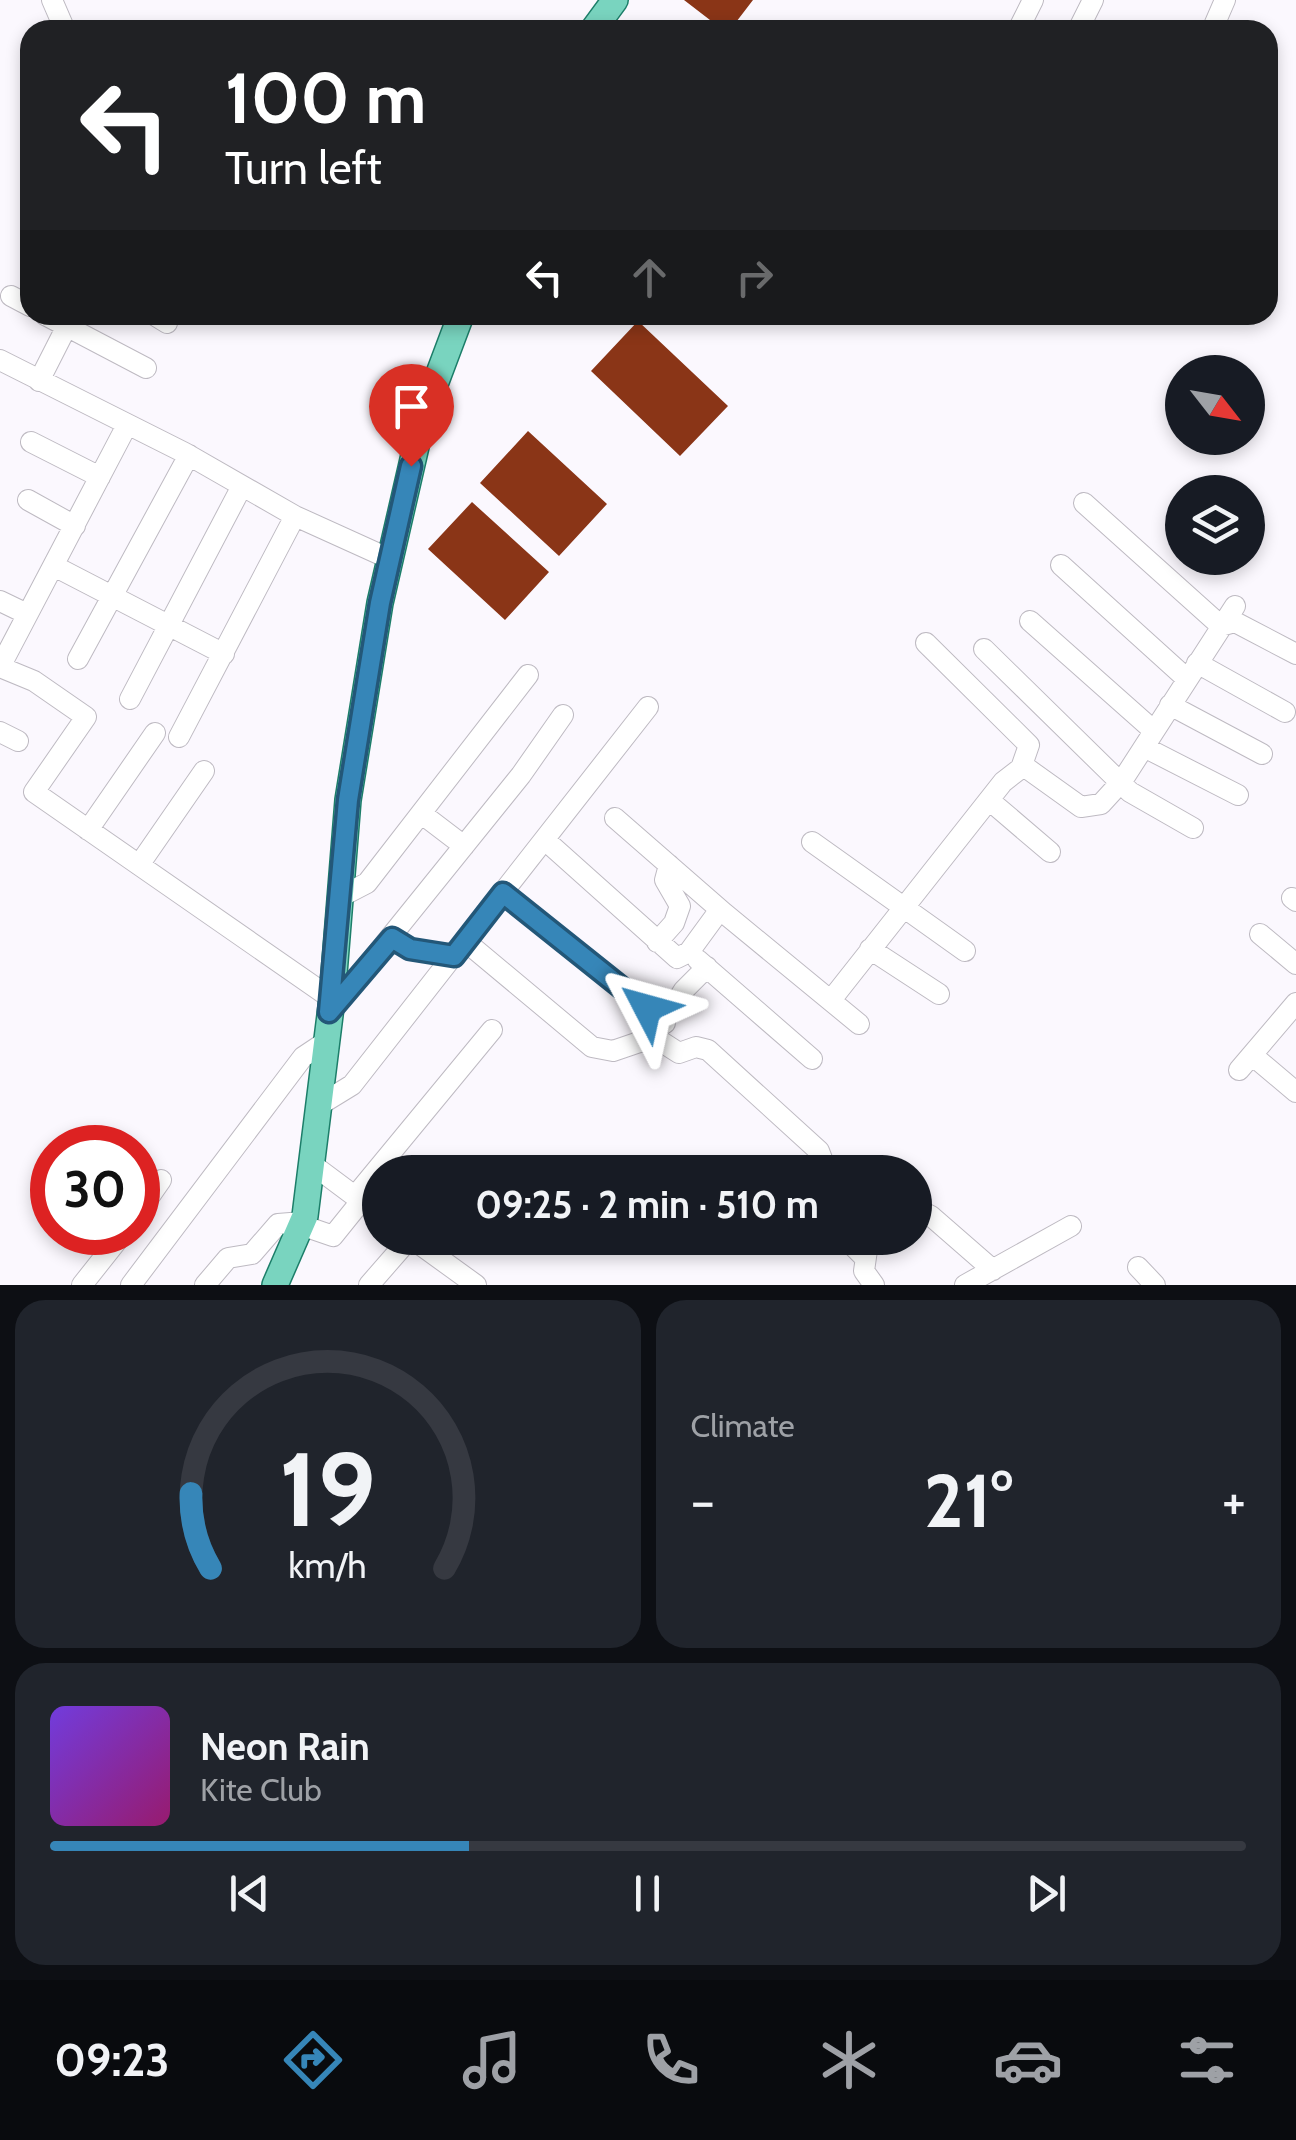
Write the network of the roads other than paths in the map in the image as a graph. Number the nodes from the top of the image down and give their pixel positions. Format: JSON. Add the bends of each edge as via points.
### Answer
{"nodes":[{"id":1,"x":68,"y":325,"type":"edge"},
{"id":2,"x":76,"y":325,"type":"edge"},
{"id":3,"x":457,"y":325,"type":"edge"},
{"id":4,"x":0,"y":360,"type":"edge"},
{"id":5,"x":146,"y":368,"type":"dead end"},
{"id":6,"x":39,"y":381,"type":"junction"},
{"id":7,"x":128,"y":425,"type":"junction"},
{"id":8,"x":32,"y":442,"type":"dead end"},
{"id":9,"x":189,"y":455,"type":"junction"},
{"id":10,"x":100,"y":478,"type":"junction"},
{"id":11,"x":242,"y":486,"type":"junction"},
{"id":12,"x":28,"y":500,"type":"dead end"},
{"id":13,"x":1084,"y":503,"type":"dead end"},
{"id":14,"x":296,"y":516,"type":"junction"},
{"id":15,"x":74,"y":526,"type":"junction"},
{"id":16,"x":390,"y":560,"type":"junction"},
{"id":17,"x":1061,"y":565,"type":"dead end"},
{"id":18,"x":54,"y":566,"type":"junction"},
{"id":19,"x":113,"y":597,"type":"junction"},
{"id":20,"x":0,"y":600,"type":"edge"},
{"id":21,"x":1234,"y":606,"type":"dead end"},
{"id":22,"x":27,"y":614,"type":"junction"},
{"id":23,"x":1030,"y":621,"type":"dead end"},
{"id":24,"x":168,"y":626,"type":"junction"},
{"id":25,"x":1222,"y":626,"type":"junction"},
{"id":26,"x":926,"y":643,"type":"dead end"},
{"id":27,"x":984,"y":650,"type":"dead end"},
{"id":28,"x":224,"y":654,"type":"junction"},
{"id":29,"x":1296,"y":654,"type":"edge"},
{"id":30,"x":78,"y":659,"type":"dead end"},
{"id":31,"x":0,"y":667,"type":"edge"},
{"id":32,"x":1192,"y":671,"type":"junction"},
{"id":33,"x":528,"y":675,"type":"dead end"},
{"id":34,"x":130,"y":699,"type":"dead end"},
{"id":35,"x":1170,"y":705,"type":"junction"},
{"id":36,"x":648,"y":707,"type":"dead end"},
{"id":37,"x":1284,"y":712,"type":"dead end"},
{"id":38,"x":564,"y":715,"type":"dead end"},
{"id":39,"x":155,"y":733,"type":"dead end"},
{"id":40,"x":179,"y":738,"type":"dead end"},
{"id":41,"x":1149,"y":739,"type":"junction"},
{"id":42,"x":1262,"y":754,"type":"dead end"},
{"id":43,"x":1021,"y":768,"type":"junction"},
{"id":44,"x":204,"y":771,"type":"dead end"},
{"id":45,"x":1122,"y":781,"type":"junction"},
{"id":46,"x":1238,"y":795,"type":"dead end"},
{"id":47,"x":989,"y":800,"type":"junction"},
{"id":48,"x":422,"y":814,"type":"junction"},
{"id":49,"x":615,"y":818,"type":"dead end"},
{"id":50,"x":1192,"y":828,"type":"dead end"},
{"id":51,"x":88,"y":830,"type":"junction"},
{"id":52,"x":544,"y":840,"type":"junction"},
{"id":53,"x":812,"y":842,"type":"dead end"},
{"id":54,"x":464,"y":846,"type":"junction"},
{"id":55,"x":1050,"y":852,"type":"dead end"},
{"id":56,"x":669,"y":864,"type":"junction"},
{"id":57,"x":138,"y":865,"type":"junction"},
{"id":58,"x":503,"y":893,"type":"junction"},
{"id":59,"x":340,"y":897,"type":"junction"},
{"id":60,"x":905,"y":906,"type":"junction"},
{"id":61,"x":724,"y":913,"type":"junction"},
{"id":62,"x":1260,"y":934,"type":"dead end"},
{"id":63,"x":392,"y":938,"type":"junction"},
{"id":64,"x":657,"y":942,"type":"junction"},
{"id":65,"x":870,"y":948,"type":"junction"},
{"id":66,"x":460,"y":949,"type":"junction"},
{"id":67,"x":965,"y":951,"type":"dead end"},
{"id":68,"x":689,"y":952,"type":"junction"},
{"id":69,"x":1296,"y":964,"type":"edge"},
{"id":70,"x":706,"y":967,"type":"junction"},
{"id":71,"x":939,"y":994,"type":"dead end"},
{"id":72,"x":831,"y":1000,"type":"junction"},
{"id":73,"x":330,"y":1006,"type":"junction"},
{"id":74,"x":1292,"y":1016,"type":"edge"},
{"id":75,"x":859,"y":1024,"type":"dead end"},
{"id":76,"x":492,"y":1030,"type":"dead end"},
{"id":77,"x":660,"y":1030,"type":"junction"},
{"id":78,"x":326,"y":1041,"type":"junction"},
{"id":79,"x":812,"y":1059,"type":"dead end"},
{"id":80,"x":1296,"y":1092,"type":"edge"},
{"id":81,"x":320,"y":1104,"type":"junction"},
{"id":82,"x":821,"y":1155,"type":"edge"},
{"id":83,"x":313,"y":1165,"type":"junction"},
{"id":84,"x":359,"y":1197,"type":"junction"},
{"id":85,"x":362,"y":1200,"type":"edge"},
{"id":86,"x":932,"y":1217,"type":"edge"},
{"id":87,"x":302,"y":1224,"type":"junction"},
{"id":88,"x":1071,"y":1226,"type":"dead end"},
{"id":89,"x":106,"y":1255,"type":"edge"},
{"id":90,"x":395,"y":1255,"type":"edge"},
{"id":91,"x":435,"y":1255,"type":"edge"},
{"id":92,"x":862,"y":1255,"type":"edge"},
{"id":93,"x":866,"y":1255,"type":"edge"},
{"id":94,"x":865,"y":1258,"type":"junction"},
{"id":95,"x":1138,"y":1268,"type":"dead end"},
{"id":96,"x":993,"y":1270,"type":"junction"},
{"id":97,"x":82,"y":1285,"type":"edge"},
{"id":98,"x":131,"y":1285,"type":"edge"},
{"id":99,"x":205,"y":1285,"type":"edge"},
{"id":100,"x":275,"y":1285,"type":"edge"},
{"id":101,"x":368,"y":1285,"type":"edge"},
{"id":102,"x":476,"y":1285,"type":"edge"},
{"id":103,"x":874,"y":1285,"type":"edge"},
{"id":104,"x":965,"y":1285,"type":"edge"},
{"id":105,"x":1155,"y":1285,"type":"edge"}],
"edges":[{"from":1,"to":6,"type":"street"},
{"from":2,"to":5,"type":"street"},
{"from":3,"to":16,"type":"main road","via":[[423,416]]},
{"from":4,"to":6,"type":"street"},
{"from":6,"to":7,"type":"street"},
{"from":7,"to":9,"type":"street"},
{"from":7,"to":10,"type":"street"},
{"from":8,"to":10,"type":"street"},
{"from":9,"to":11,"type":"street"},
{"from":9,"to":19,"type":"street"},
{"from":10,"to":15,"type":"street"},
{"from":11,"to":14,"type":"street"},
{"from":11,"to":24,"type":"street"},
{"from":12,"to":15,"type":"street"},
{"from":13,"to":25,"type":"street"},
{"from":14,"to":16,"type":"street"},
{"from":14,"to":28,"type":"street"},
{"from":15,"to":18,"type":"street"},
{"from":16,"to":59,"type":"main road","via":[[348,800]]},
{"from":17,"to":32,"type":"street"},
{"from":18,"to":19,"type":"street"},
{"from":18,"to":22,"type":"street"},
{"from":19,"to":24,"type":"street"},
{"from":19,"to":30,"type":"street"},
{"from":20,"to":22,"type":"street"},
{"from":21,"to":25,"type":"street"},
{"from":22,"to":31,"type":"street"},
{"from":23,"to":41,"type":"street"},
{"from":24,"to":28,"type":"street"},
{"from":24,"to":34,"type":"street"},
{"from":25,"to":29,"type":"street","via":[[1235,622]]},
{"from":25,"to":32,"type":"street"},
{"from":26,"to":43,"type":"street","via":[[1025,738]]},
{"from":27,"to":45,"type":"street"},
{"from":28,"to":40,"type":"street"},
{"from":31,"to":51,"type":"street","via":[[86,717],[34,792]]},
{"from":32,"to":35,"type":"street"},
{"from":32,"to":37,"type":"street"},
{"from":33,"to":48,"type":"street"},
{"from":35,"to":41,"type":"street"},
{"from":35,"to":42,"type":"street"},
{"from":36,"to":52,"type":"street"},
{"from":38,"to":54,"type":"street"},
{"from":39,"to":51,"type":"street"},
{"from":41,"to":45,"type":"street"},
{"from":41,"to":46,"type":"street"},
{"from":43,"to":45,"type":"street","via":[[1081,807],[1101,804]]},
{"from":43,"to":47,"type":"street"},
{"from":44,"to":57,"type":"street"},
{"from":45,"to":50,"type":"street"},
{"from":47,"to":55,"type":"street"},
{"from":47,"to":60,"type":"street"},
{"from":48,"to":54,"type":"street"},
{"from":48,"to":59,"type":"street","via":[[368,883]]},
{"from":49,"to":56,"type":"street"},
{"from":51,"to":57,"type":"street"},
{"from":52,"to":58,"type":"street"},
{"from":52,"to":64,"type":"street"},
{"from":53,"to":60,"type":"street"},
{"from":54,"to":63,"type":"street"},
{"from":56,"to":61,"type":"street"},
{"from":56,"to":64,"type":"street","via":[[665,880],[680,906]]},
{"from":57,"to":73,"type":"street"},
{"from":58,"to":66,"type":"street"},
{"from":58,"to":77,"type":"street"},
{"from":59,"to":73,"type":"main road"},
{"from":60,"to":65,"type":"street"},
{"from":60,"to":67,"type":"street"},
{"from":61,"to":68,"type":"street"},
{"from":61,"to":72,"type":"street"},
{"from":62,"to":69,"type":"street"},
{"from":63,"to":66,"type":"street","via":[[410,949]]},
{"from":63,"to":73,"type":"street"},
{"from":64,"to":68,"type":"street","via":[[677,958]]},
{"from":65,"to":71,"type":"street"},
{"from":65,"to":72,"type":"street"},
{"from":66,"to":77,"type":"street","via":[[598,1050],[614,1052]]},
{"from":66,"to":81,"type":"street","via":[[352,1085]]},
{"from":68,"to":70,"type":"street"},
{"from":70,"to":77,"type":"street"},
{"from":70,"to":79,"type":"street"},
{"from":72,"to":75,"type":"street"},
{"from":73,"to":78,"type":"main road"},
{"from":74,"to":80,"type":"street","via":[[1245,1063]]},
{"from":76,"to":84,"type":"street"},
{"from":77,"to":82,"type":"street","via":[[679,1053],[708,1050]]},
{"from":78,"to":81,"type":"main road"},
{"from":78,"to":98,"type":"street","via":[[303,1057]]},
{"from":81,"to":83,"type":"main road"},
{"from":83,"to":84,"type":"street"},
{"from":83,"to":87,"type":"main road"},
{"from":84,"to":85,"type":"street"},
{"from":84,"to":87,"type":"street","via":[[333,1236]]},
{"from":86,"to":96,"type":"street"},
{"from":87,"to":99,"type":"street","via":[[278,1224],[252,1254],[228,1258]]},
{"from":87,"to":100,"type":"main road"},
{"from":88,"to":96,"type":"street"},
{"from":89,"to":97,"type":"street"},
{"from":90,"to":101,"type":"street"},
{"from":91,"to":102,"type":"street"},
{"from":92,"to":94,"type":"street"},
{"from":93,"to":94,"type":"street"},
{"from":94,"to":103,"type":"street","via":[[864,1271]]},
{"from":95,"to":105,"type":"street"},
{"from":96,"to":104,"type":"street"}]}
